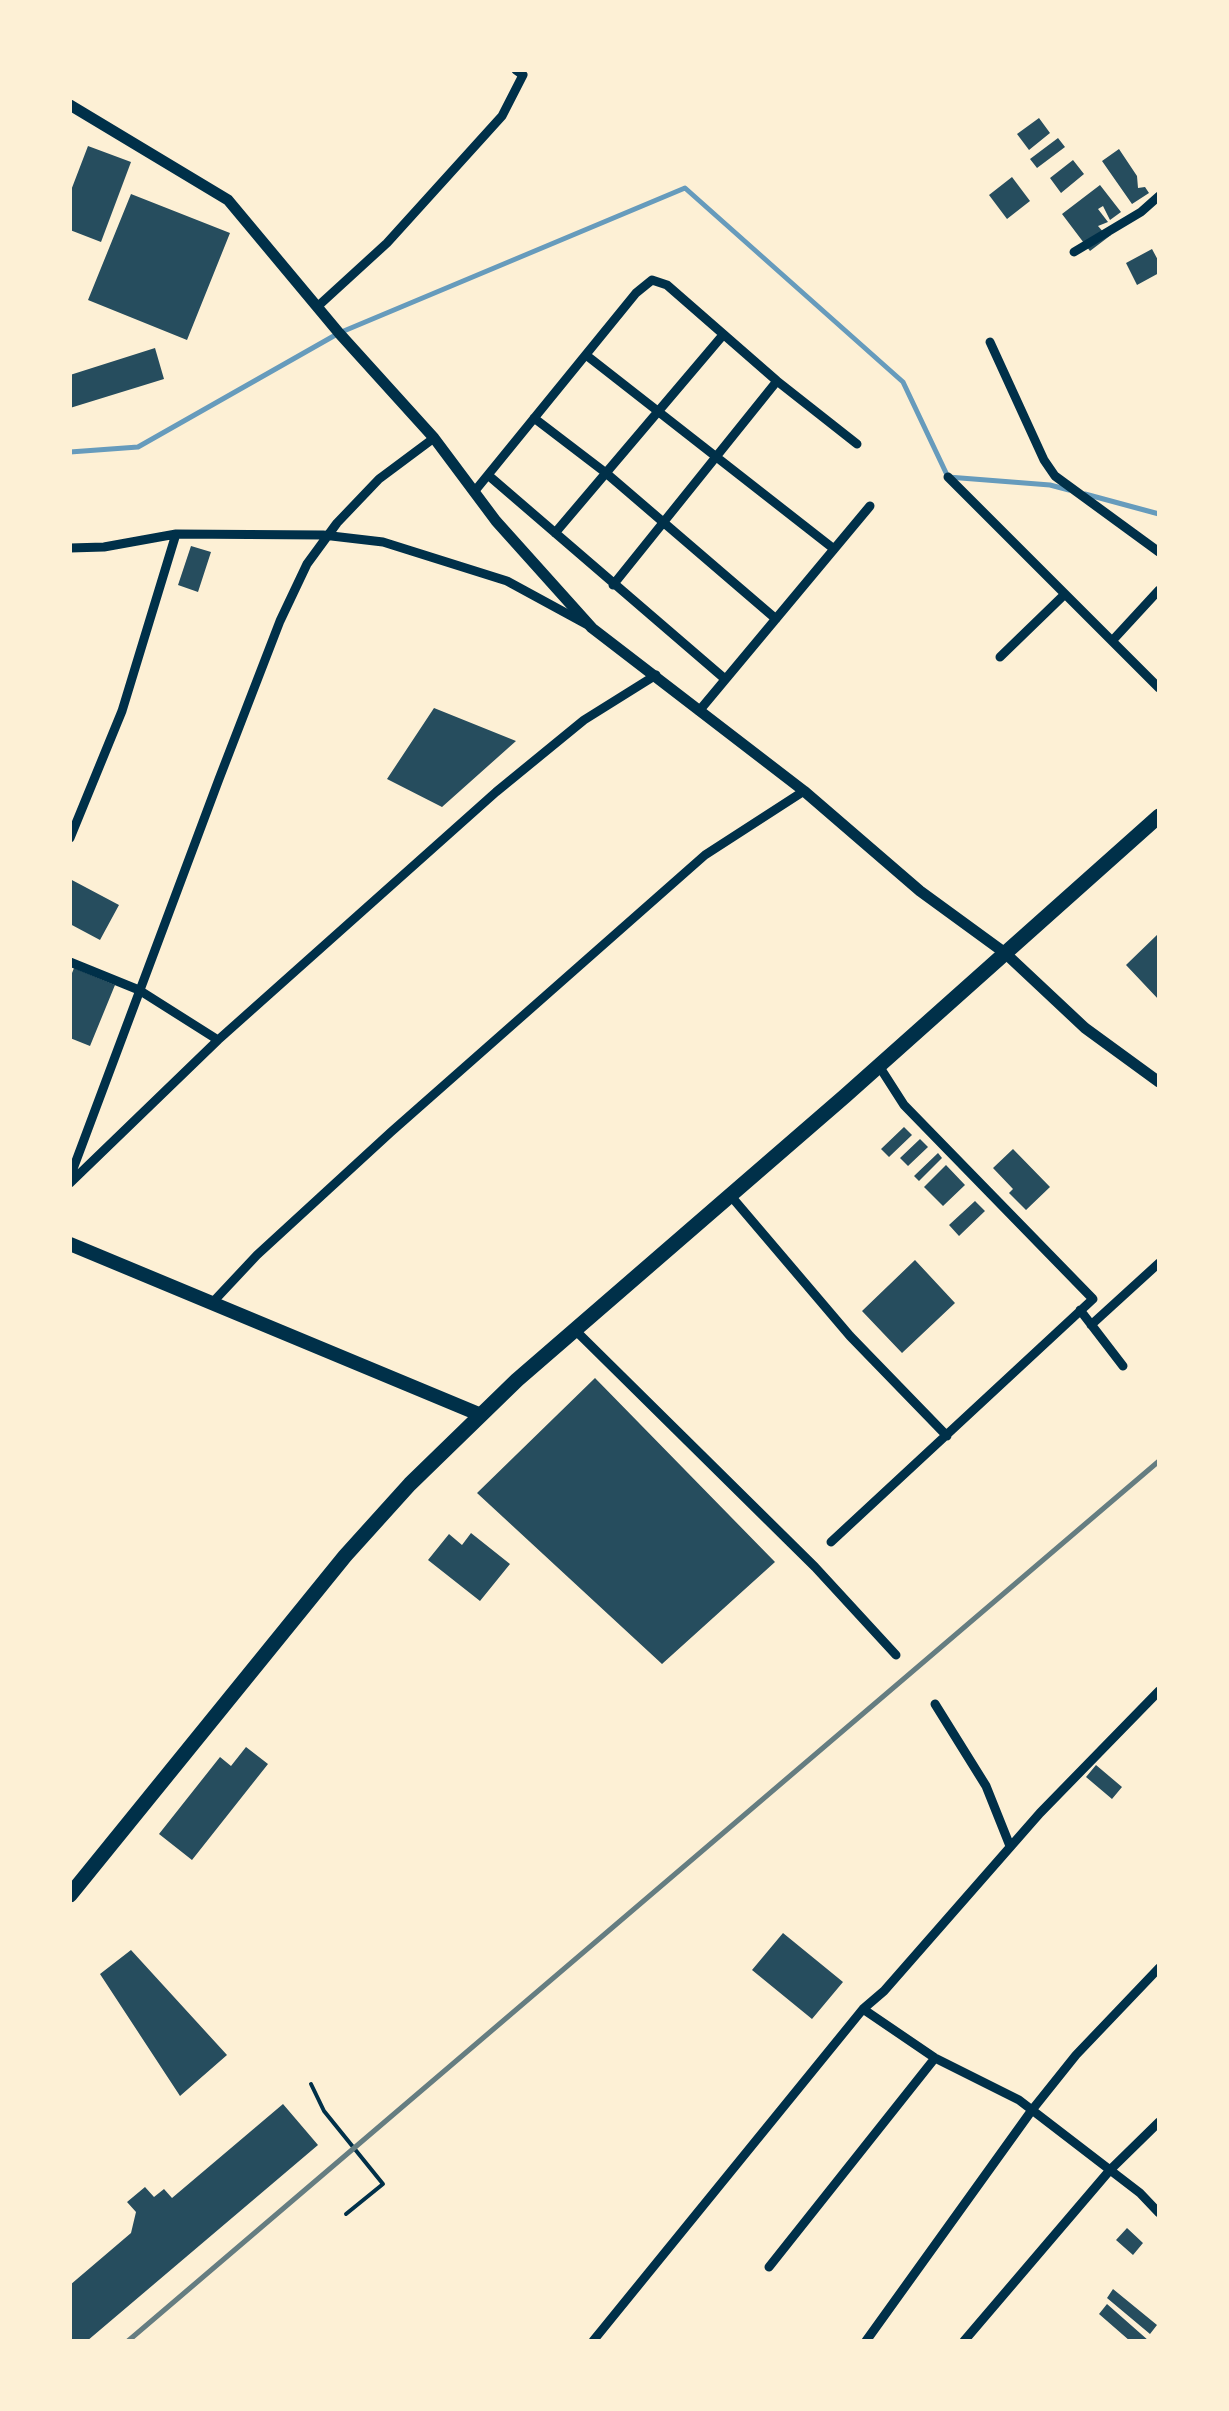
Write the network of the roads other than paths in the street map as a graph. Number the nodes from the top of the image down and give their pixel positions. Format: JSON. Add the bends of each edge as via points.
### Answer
{"nodes":[{"id":1,"x":516,"y":70,"type":"edge"},
{"id":2,"x":70,"y":104,"type":"edge"},
{"id":3,"x":1159,"y":196,"type":"edge"},
{"id":4,"x":1074,"y":252,"type":"dead end"},
{"id":5,"x":317,"y":307,"type":"junction"},
{"id":6,"x":723,"y":335,"type":"junction"},
{"id":7,"x":990,"y":342,"type":"dead end"},
{"id":8,"x":586,"y":355,"type":"junction"},
{"id":9,"x":777,"y":381,"type":"junction"},
{"id":10,"x":658,"y":411,"type":"junction"},
{"id":11,"x":534,"y":418,"type":"junction"},
{"id":12,"x":434,"y":438,"type":"junction"},
{"id":13,"x":856,"y":444,"type":"dead end"},
{"id":14,"x":715,"y":458,"type":"junction"},
{"id":15,"x":606,"y":473,"type":"junction"},
{"id":16,"x":488,"y":475,"type":"junction"},
{"id":17,"x":948,"y":477,"type":"dead end"},
{"id":18,"x":474,"y":492,"type":"junction"},
{"id":19,"x":870,"y":506,"type":"dead end"},
{"id":20,"x":662,"y":524,"type":"junction"},
{"id":21,"x":555,"y":533,"type":"junction"},
{"id":22,"x":176,"y":534,"type":"junction"},
{"id":23,"x":328,"y":536,"type":"junction"},
{"id":24,"x":70,"y":548,"type":"edge"},
{"id":25,"x":834,"y":549,"type":"junction"},
{"id":26,"x":1159,"y":552,"type":"edge"},
{"id":27,"x":613,"y":585,"type":"junction"},
{"id":28,"x":1159,"y":590,"type":"edge"},
{"id":29,"x":1065,"y":594,"type":"junction"},
{"id":30,"x":776,"y":619,"type":"junction"},
{"id":31,"x":592,"y":628,"type":"junction"},
{"id":32,"x":1112,"y":640,"type":"junction"},
{"id":33,"x":1000,"y":658,"type":"dead end"},
{"id":34,"x":656,"y":675,"type":"junction"},
{"id":35,"x":725,"y":680,"type":"junction"},
{"id":36,"x":1159,"y":688,"type":"edge"},
{"id":37,"x":699,"y":711,"type":"junction"},
{"id":38,"x":804,"y":791,"type":"junction"},
{"id":39,"x":1159,"y":816,"type":"edge"},
{"id":40,"x":70,"y":838,"type":"edge"},
{"id":41,"x":1005,"y":953,"type":"junction"},
{"id":42,"x":70,"y":962,"type":"edge"},
{"id":43,"x":139,"y":990,"type":"junction"},
{"id":44,"x":218,"y":1040,"type":"junction"},
{"id":45,"x":878,"y":1066,"type":"junction"},
{"id":46,"x":1159,"y":1082,"type":"edge"},
{"id":47,"x":70,"y":1180,"type":"edge"},
{"id":48,"x":730,"y":1195,"type":"junction"},
{"id":49,"x":70,"y":1244,"type":"edge"},
{"id":50,"x":1159,"y":1263,"type":"edge"},
{"id":51,"x":212,"y":1303,"type":"junction"},
{"id":52,"x":1080,"y":1310,"type":"junction"},
{"id":53,"x":1091,"y":1324,"type":"junction"},
{"id":54,"x":574,"y":1330,"type":"junction"},
{"id":55,"x":1123,"y":1366,"type":"dead end"},
{"id":56,"x":481,"y":1415,"type":"junction"},
{"id":57,"x":947,"y":1436,"type":"junction"},
{"id":58,"x":831,"y":1542,"type":"dead end"},
{"id":59,"x":896,"y":1656,"type":"dead end"},
{"id":60,"x":1159,"y":1691,"type":"edge"},
{"id":61,"x":935,"y":1704,"type":"dead end"},
{"id":62,"x":1010,"y":1846,"type":"junction"},
{"id":63,"x":70,"y":1895,"type":"edge"},
{"id":64,"x":1159,"y":1968,"type":"edge"},
{"id":65,"x":862,"y":2009,"type":"junction"},
{"id":66,"x":935,"y":2058,"type":"junction"},
{"id":67,"x":1032,"y":2110,"type":"junction"},
{"id":68,"x":1159,"y":2122,"type":"edge"},
{"id":69,"x":1110,"y":2170,"type":"junction"},
{"id":70,"x":1159,"y":2213,"type":"edge"},
{"id":71,"x":769,"y":2268,"type":"dead end"},
{"id":72,"x":592,"y":2341,"type":"edge"},
{"id":73,"x":866,"y":2341,"type":"edge"},
{"id":74,"x":964,"y":2341,"type":"edge"}],
"edges":[{"from":1,"to":5,"type":"street","via":[[523,76],[502,116],[387,243]]},
{"from":2,"to":5,"type":"street","via":[[228,200]]},
{"from":3,"to":4,"type":"street"},
{"from":5,"to":12,"type":"street"},
{"from":6,"to":8,"type":"street","via":[[667,284],[652,280]]},
{"from":6,"to":9,"type":"street"},
{"from":6,"to":10,"type":"street"},
{"from":7,"to":26,"type":"street","via":[[1055,476]]},
{"from":8,"to":10,"type":"street"},
{"from":8,"to":11,"type":"street"},
{"from":9,"to":13,"type":"street"},
{"from":9,"to":14,"type":"street"},
{"from":10,"to":14,"type":"street"},
{"from":10,"to":15,"type":"street"},
{"from":11,"to":15,"type":"street"},
{"from":11,"to":16,"type":"street"},
{"from":12,"to":18,"type":"street"},
{"from":12,"to":23,"type":"street","via":[[379,478]]},
{"from":14,"to":20,"type":"street"},
{"from":14,"to":25,"type":"street"},
{"from":15,"to":20,"type":"street"},
{"from":15,"to":21,"type":"street"},
{"from":16,"to":18,"type":"street"},
{"from":16,"to":21,"type":"street"},
{"from":17,"to":29,"type":"street"},
{"from":18,"to":31,"type":"street"},
{"from":19,"to":25,"type":"street"},
{"from":20,"to":27,"type":"street"},
{"from":20,"to":30,"type":"street"},
{"from":21,"to":27,"type":"street"},
{"from":22,"to":23,"type":"street"},
{"from":22,"to":24,"type":"street"},
{"from":22,"to":40,"type":"street","via":[[122,711]]},
{"from":23,"to":31,"type":"street","via":[[383,542],[507,581]]},
{"from":23,"to":43,"type":"street","via":[[280,621]]},
{"from":25,"to":30,"type":"street"},
{"from":27,"to":35,"type":"street"},
{"from":28,"to":32,"type":"street"},
{"from":29,"to":32,"type":"street"},
{"from":29,"to":33,"type":"street"},
{"from":30,"to":35,"type":"street"},
{"from":31,"to":34,"type":"street"},
{"from":32,"to":36,"type":"street"},
{"from":34,"to":37,"type":"street"},
{"from":34,"to":44,"type":"street","via":[[584,720],[496,792]]},
{"from":35,"to":37,"type":"street"},
{"from":37,"to":38,"type":"street"},
{"from":38,"to":41,"type":"street","via":[[920,891]]},
{"from":38,"to":51,"type":"street","via":[[705,854],[391,1132]]},
{"from":39,"to":41,"type":"main road"},
{"from":41,"to":45,"type":"main road"},
{"from":41,"to":46,"type":"street","via":[[1085,1028]]},
{"from":42,"to":43,"type":"street"},
{"from":43,"to":44,"type":"street"},
{"from":43,"to":47,"type":"street"},
{"from":44,"to":47,"type":"street"},
{"from":45,"to":48,"type":"main road"},
{"from":45,"to":52,"type":"street","via":[[904,1105],[1093,1298]]},
{"from":48,"to":54,"type":"main road"},
{"from":48,"to":57,"type":"street","via":[[850,1336]]},
{"from":49,"to":51,"type":"main road"},
{"from":50,"to":53,"type":"street"},
{"from":51,"to":56,"type":"main road"},
{"from":52,"to":53,"type":"street"},
{"from":52,"to":57,"type":"street"},
{"from":53,"to":55,"type":"street"},
{"from":54,"to":56,"type":"main road"},
{"from":54,"to":59,"type":"street","via":[[802,1553]]},
{"from":56,"to":63,"type":"main road","via":[[345,1556]]},
{"from":57,"to":58,"type":"street"},
{"from":60,"to":62,"type":"street"},
{"from":61,"to":62,"type":"street","via":[[986,1786]]},
{"from":62,"to":65,"type":"street"},
{"from":64,"to":67,"type":"street"},
{"from":65,"to":66,"type":"street"},
{"from":65,"to":72,"type":"street"},
{"from":66,"to":67,"type":"street"},
{"from":66,"to":71,"type":"street"},
{"from":67,"to":69,"type":"street"},
{"from":67,"to":73,"type":"street"},
{"from":68,"to":69,"type":"street"},
{"from":69,"to":70,"type":"street"},
{"from":69,"to":74,"type":"street"}]}
